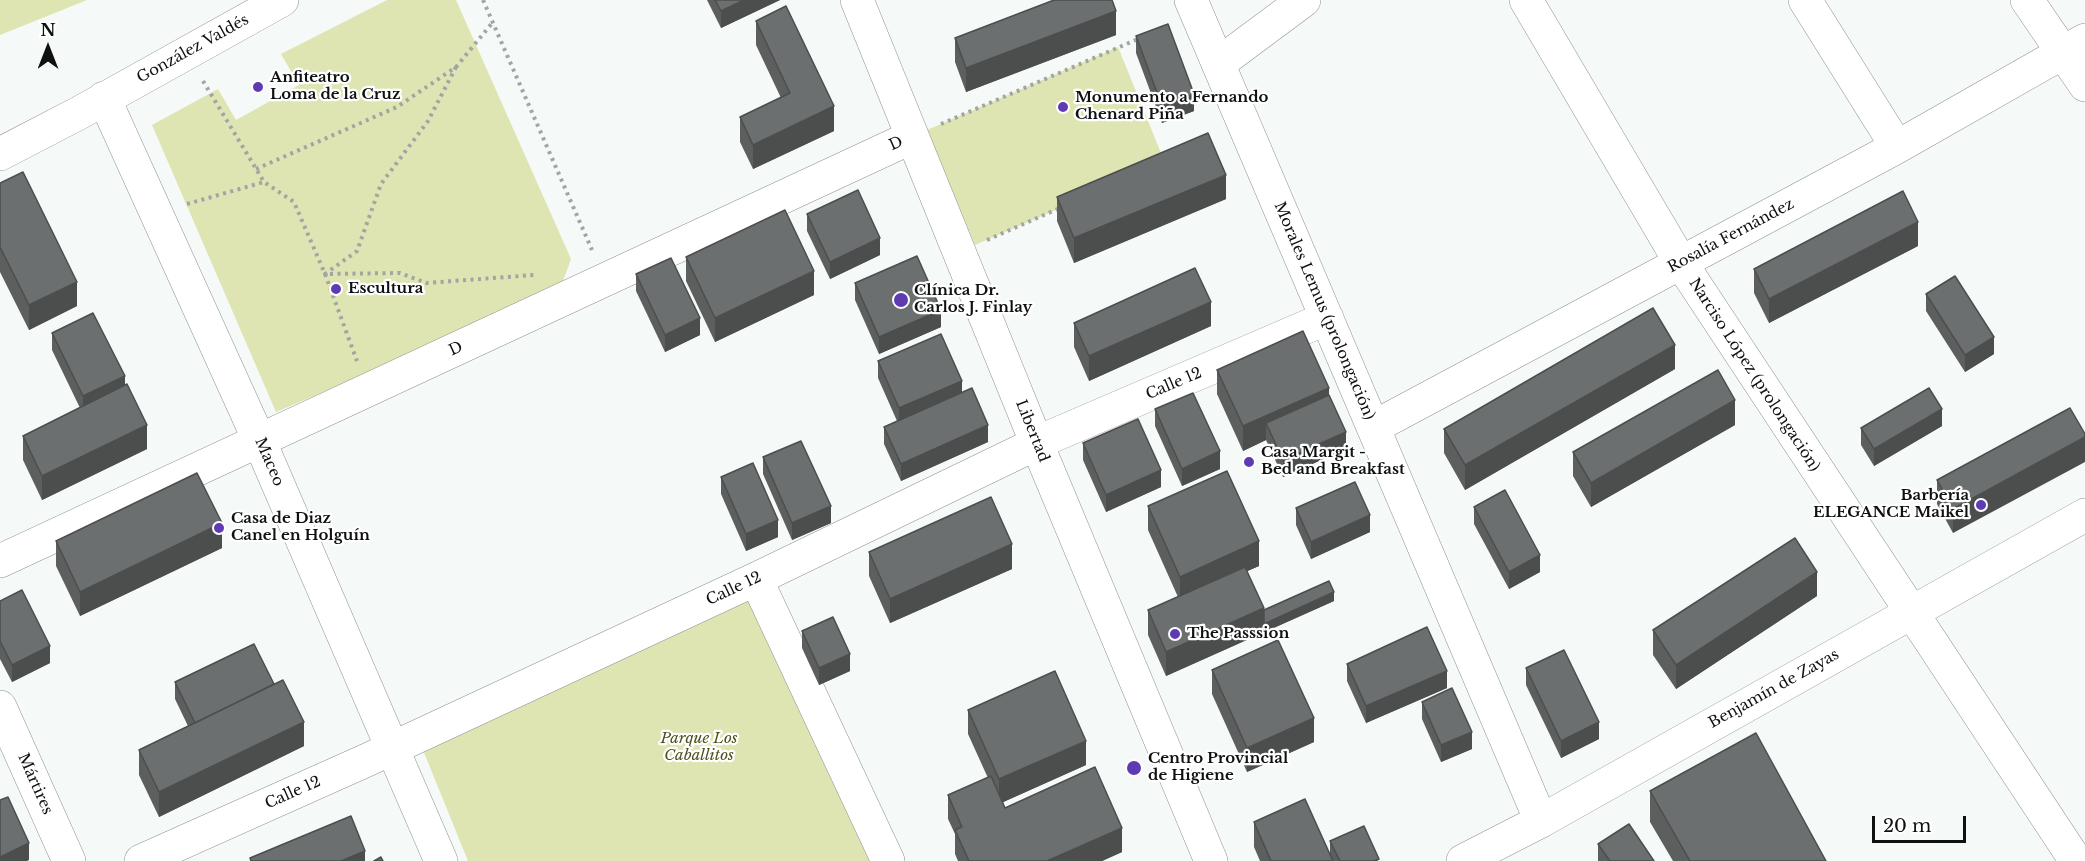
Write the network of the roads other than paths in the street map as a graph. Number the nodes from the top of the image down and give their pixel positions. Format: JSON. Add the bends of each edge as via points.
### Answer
{"nodes":[{"id":1,"x":282,"y":0,"type":"edge"},
{"id":2,"x":857,"y":0,"type":"edge"},
{"id":3,"x":1191,"y":0,"type":"edge"},
{"id":4,"x":1304,"y":0,"type":"edge"},
{"id":5,"x":1526,"y":0,"type":"edge"},
{"id":6,"x":1805,"y":0,"type":"edge"},
{"id":7,"x":2027,"y":0,"type":"edge"},
{"id":8,"x":2074,"y":46,"type":"edge"},
{"id":9,"x":1218,"y":64,"type":"junction"},
{"id":10,"x":2085,"y":85,"type":"edge"},
{"id":11,"x":104,"y":98,"type":"junction"},
{"id":12,"x":912,"y":137,"type":"junction"},
{"id":13,"x":1898,"y":147,"type":"junction"},
{"id":14,"x":0,"y":154,"type":"edge"},
{"id":15,"x":1681,"y":263,"type":"junction"},
{"id":16,"x":1327,"y":318,"type":"junction"},
{"id":17,"x":1374,"y":427,"type":"junction"},
{"id":18,"x":259,"y":440,"type":"junction"},
{"id":19,"x":1037,"y":444,"type":"junction"},
{"id":20,"x":2085,"y":515,"type":"edge"},
{"id":21,"x":0,"y":561,"type":"edge"},
{"id":22,"x":756,"y":579,"type":"junction"},
{"id":23,"x":1910,"y":613,"type":"junction"},
{"id":24,"x":0,"y":707,"type":"edge"},
{"id":25,"x":392,"y":747,"type":"junction"},
{"id":26,"x":1541,"y":820,"type":"junction"},
{"id":27,"x":69,"y":861,"type":"edge"},
{"id":28,"x":141,"y":861,"type":"edge"},
{"id":29,"x":441,"y":861,"type":"edge"},
{"id":30,"x":888,"y":861,"type":"edge"},
{"id":31,"x":1211,"y":861,"type":"edge"},
{"id":32,"x":1463,"y":861,"type":"edge"},
{"id":33,"x":2076,"y":861,"type":"edge"}],
"edges":[{"from":1,"to":11,"type":"street","name":"González Valdés"},
{"from":2,"to":12,"type":"street","name":"Libertad"},
{"from":3,"to":9,"type":"street","name":"Morales Lemus (prolongación)"},
{"from":4,"to":9,"type":"street"},
{"from":5,"to":15,"type":"street","name":"Narciso López (prolongación)"},
{"from":6,"to":13,"type":"street"},
{"from":7,"to":8,"type":"street"},
{"from":8,"to":10,"type":"street"},
{"from":8,"to":13,"type":"street","name":"Rosalía Fernández"},
{"from":9,"to":16,"type":"street","name":"Morales Lemus (prolongación)"},
{"from":11,"to":14,"type":"street","name":"González Valdés"},
{"from":11,"to":18,"type":"street","name":"Maceo"},
{"from":12,"to":18,"type":"street","name":"D"},
{"from":12,"to":19,"type":"street","name":"Libertad"},
{"from":13,"to":15,"type":"street","name":"Rosalía Fernández"},
{"from":15,"to":17,"type":"street","name":"Rosalía Fernández"},
{"from":15,"to":23,"type":"street","name":"Narciso López (prolongación)"},
{"from":16,"to":17,"type":"street","name":"Morales Lemus (prolongación)"},
{"from":16,"to":19,"type":"street","name":"Calle 12"},
{"from":17,"to":26,"type":"street","name":"Morales Lemus (prolongación)"},
{"from":18,"to":21,"type":"street","name":"D"},
{"from":18,"to":25,"type":"street","name":"Maceo"},
{"from":19,"to":22,"type":"street","name":"Calle 12"},
{"from":19,"to":31,"type":"street","name":"Libertad"},
{"from":20,"to":23,"type":"street","name":"Benjamín de Zayas"},
{"from":22,"to":25,"type":"street","name":"Calle 12"},
{"from":22,"to":30,"type":"street"},
{"from":23,"to":26,"type":"street","name":"Benjamín de Zayas"},
{"from":23,"to":33,"type":"street","name":"Narciso López (prolongación)"},
{"from":24,"to":27,"type":"street","name":"Mártires"},
{"from":25,"to":28,"type":"street","name":"Calle 12"},
{"from":25,"to":29,"type":"street","name":"Maceo"},
{"from":26,"to":32,"type":"street","name":"Benjamín de Zayas"}]}
